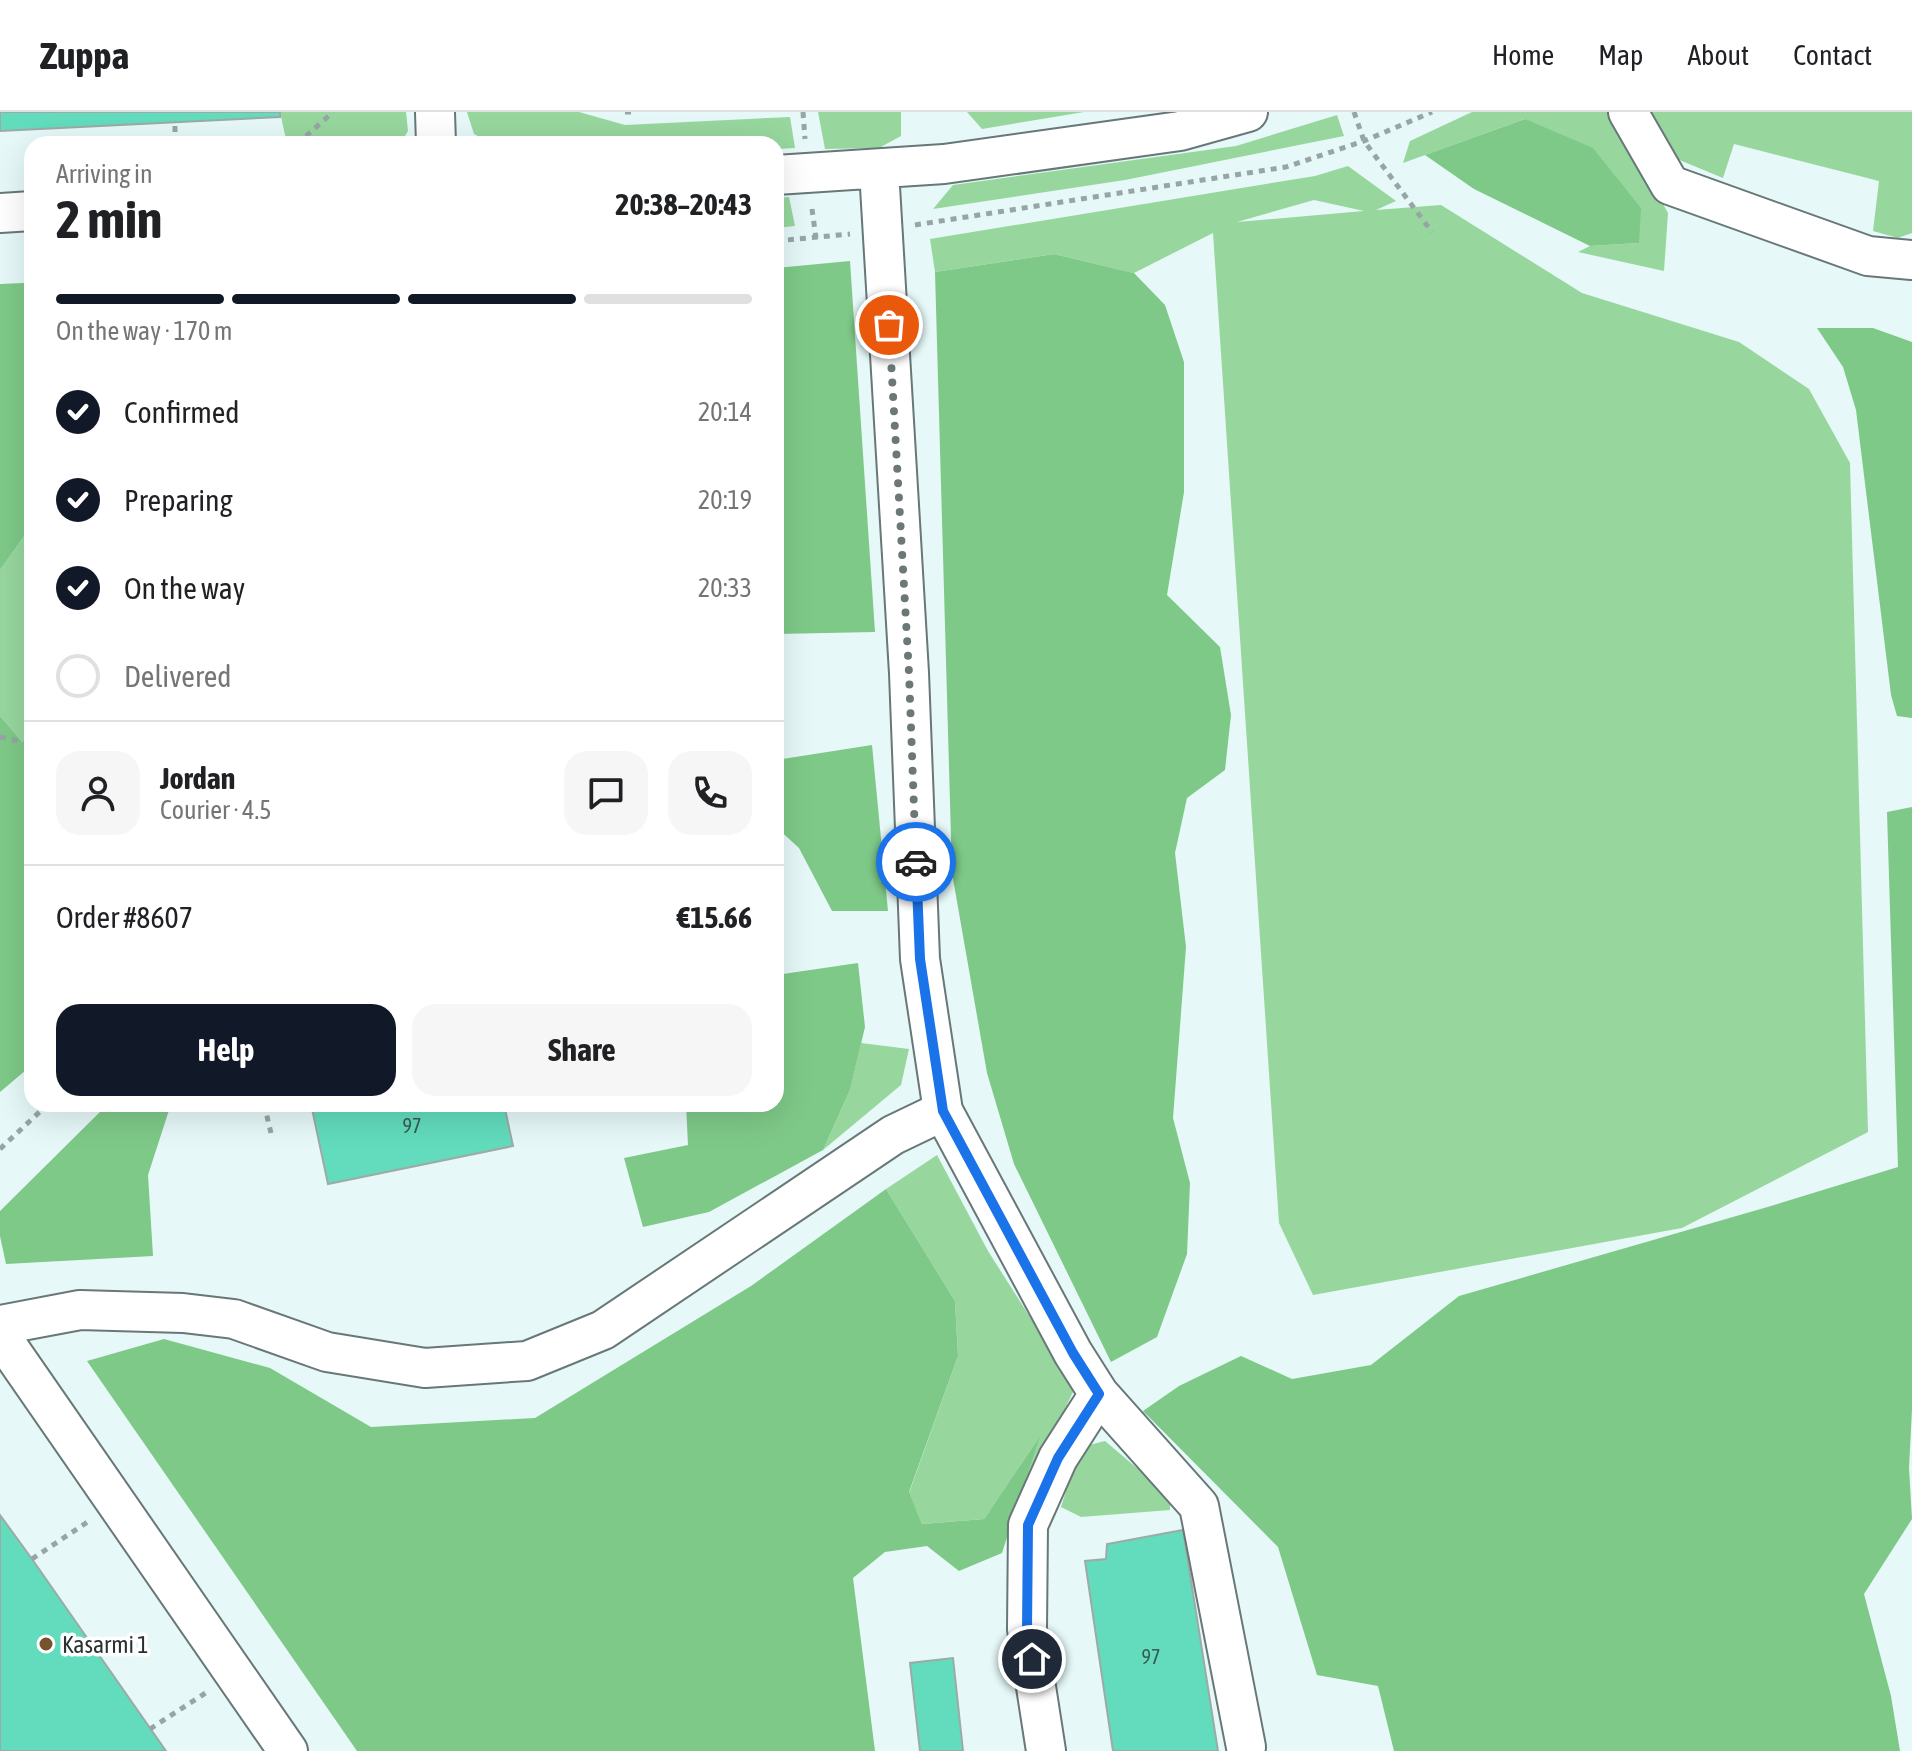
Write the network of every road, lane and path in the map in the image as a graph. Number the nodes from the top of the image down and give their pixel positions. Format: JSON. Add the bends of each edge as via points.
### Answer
{"nodes":[{"id":1,"x":333,"y":112,"type":"edge"},
{"id":2,"x":435,"y":112,"type":"edge"},
{"id":3,"x":625,"y":112,"type":"edge"},
{"id":4,"x":637,"y":112,"type":"edge"},
{"id":5,"x":1248,"y":112,"type":"edge"},
{"id":6,"x":1354,"y":112,"type":"edge"},
{"id":7,"x":1432,"y":112,"type":"edge"},
{"id":8,"x":1628,"y":112,"type":"edge"},
{"id":9,"x":175,"y":121,"type":"dead end"},
{"id":10,"x":175,"y":136,"type":"edge"},
{"id":11,"x":306,"y":136,"type":"edge"},
{"id":12,"x":436,"y":136,"type":"edge"},
{"id":13,"x":1364,"y":141,"type":"junction"},
{"id":14,"x":879,"y":170,"type":"junction"},
{"id":15,"x":784,"y":175,"type":"edge"},
{"id":16,"x":24,"y":212,"type":"edge"},
{"id":17,"x":0,"y":213,"type":"edge"},
{"id":18,"x":883,"y":230,"type":"junction"},
{"id":19,"x":1432,"y":232,"type":"dead end"},
{"id":20,"x":784,"y":240,"type":"edge"},
{"id":21,"x":1912,"y":260,"type":"edge"},
{"id":22,"x":0,"y":737,"type":"edge"},
{"id":23,"x":24,"y":742,"type":"edge"},
{"id":24,"x":943,"y":1111,"type":"junction"},
{"id":25,"x":39,"y":1112,"type":"edge"},
{"id":26,"x":266,"y":1112,"type":"edge"},
{"id":27,"x":271,"y":1133,"type":"dead end"},
{"id":28,"x":0,"y":1149,"type":"edge"},
{"id":29,"x":0,"y":1325,"type":"edge"},
{"id":30,"x":0,"y":1335,"type":"edge"},
{"id":31,"x":1099,"y":1394,"type":"junction"},
{"id":32,"x":116,"y":1503,"type":"junction"},
{"id":33,"x":32,"y":1559,"type":"dead end"},
{"id":34,"x":234,"y":1673,"type":"junction"},
{"id":35,"x":150,"y":1729,"type":"dead end"},
{"id":36,"x":1246,"y":1747,"type":"dead end"},
{"id":37,"x":288,"y":1751,"type":"edge"},
{"id":38,"x":1046,"y":1751,"type":"edge"}],
"edges":[{"from":1,"to":11,"type":"path"},
{"from":2,"to":12,"type":"lane"},
{"from":3,"to":4,"type":"path"},
{"from":5,"to":14,"type":"lane","via":[[1180,131]]},
{"from":6,"to":13,"type":"path"},
{"from":7,"to":13,"type":"path"},
{"from":8,"to":21,"type":"lane","via":[[1670,185],[1868,256]]},
{"from":9,"to":10,"type":"path"},
{"from":13,"to":18,"type":"path","via":[[1286,167]]},
{"from":13,"to":19,"type":"path"},
{"from":14,"to":15,"type":"lane"},
{"from":14,"to":18,"type":"lane"},
{"from":16,"to":17,"type":"lane"},
{"from":18,"to":20,"type":"path"},
{"from":18,"to":24,"type":"lane","via":[[920,959]]},
{"from":22,"to":23,"type":"path"},
{"from":24,"to":29,"type":"lane","via":[[893,1135],[603,1330],[527,1361],[425,1368],[327,1352],[234,1319],[183,1313],[80,1310]]},
{"from":24,"to":31,"type":"lane"},
{"from":25,"to":28,"type":"path"},
{"from":26,"to":27,"type":"path"},
{"from":30,"to":32,"type":"lane"},
{"from":31,"to":36,"type":"lane","via":[[1199,1506]]},
{"from":31,"to":38,"type":"lane","via":[[1058,1458],[1028,1525],[1027,1629]]},
{"from":32,"to":33,"type":"path"},
{"from":32,"to":34,"type":"lane"},
{"from":34,"to":35,"type":"path"},
{"from":34,"to":37,"type":"lane"}]}
